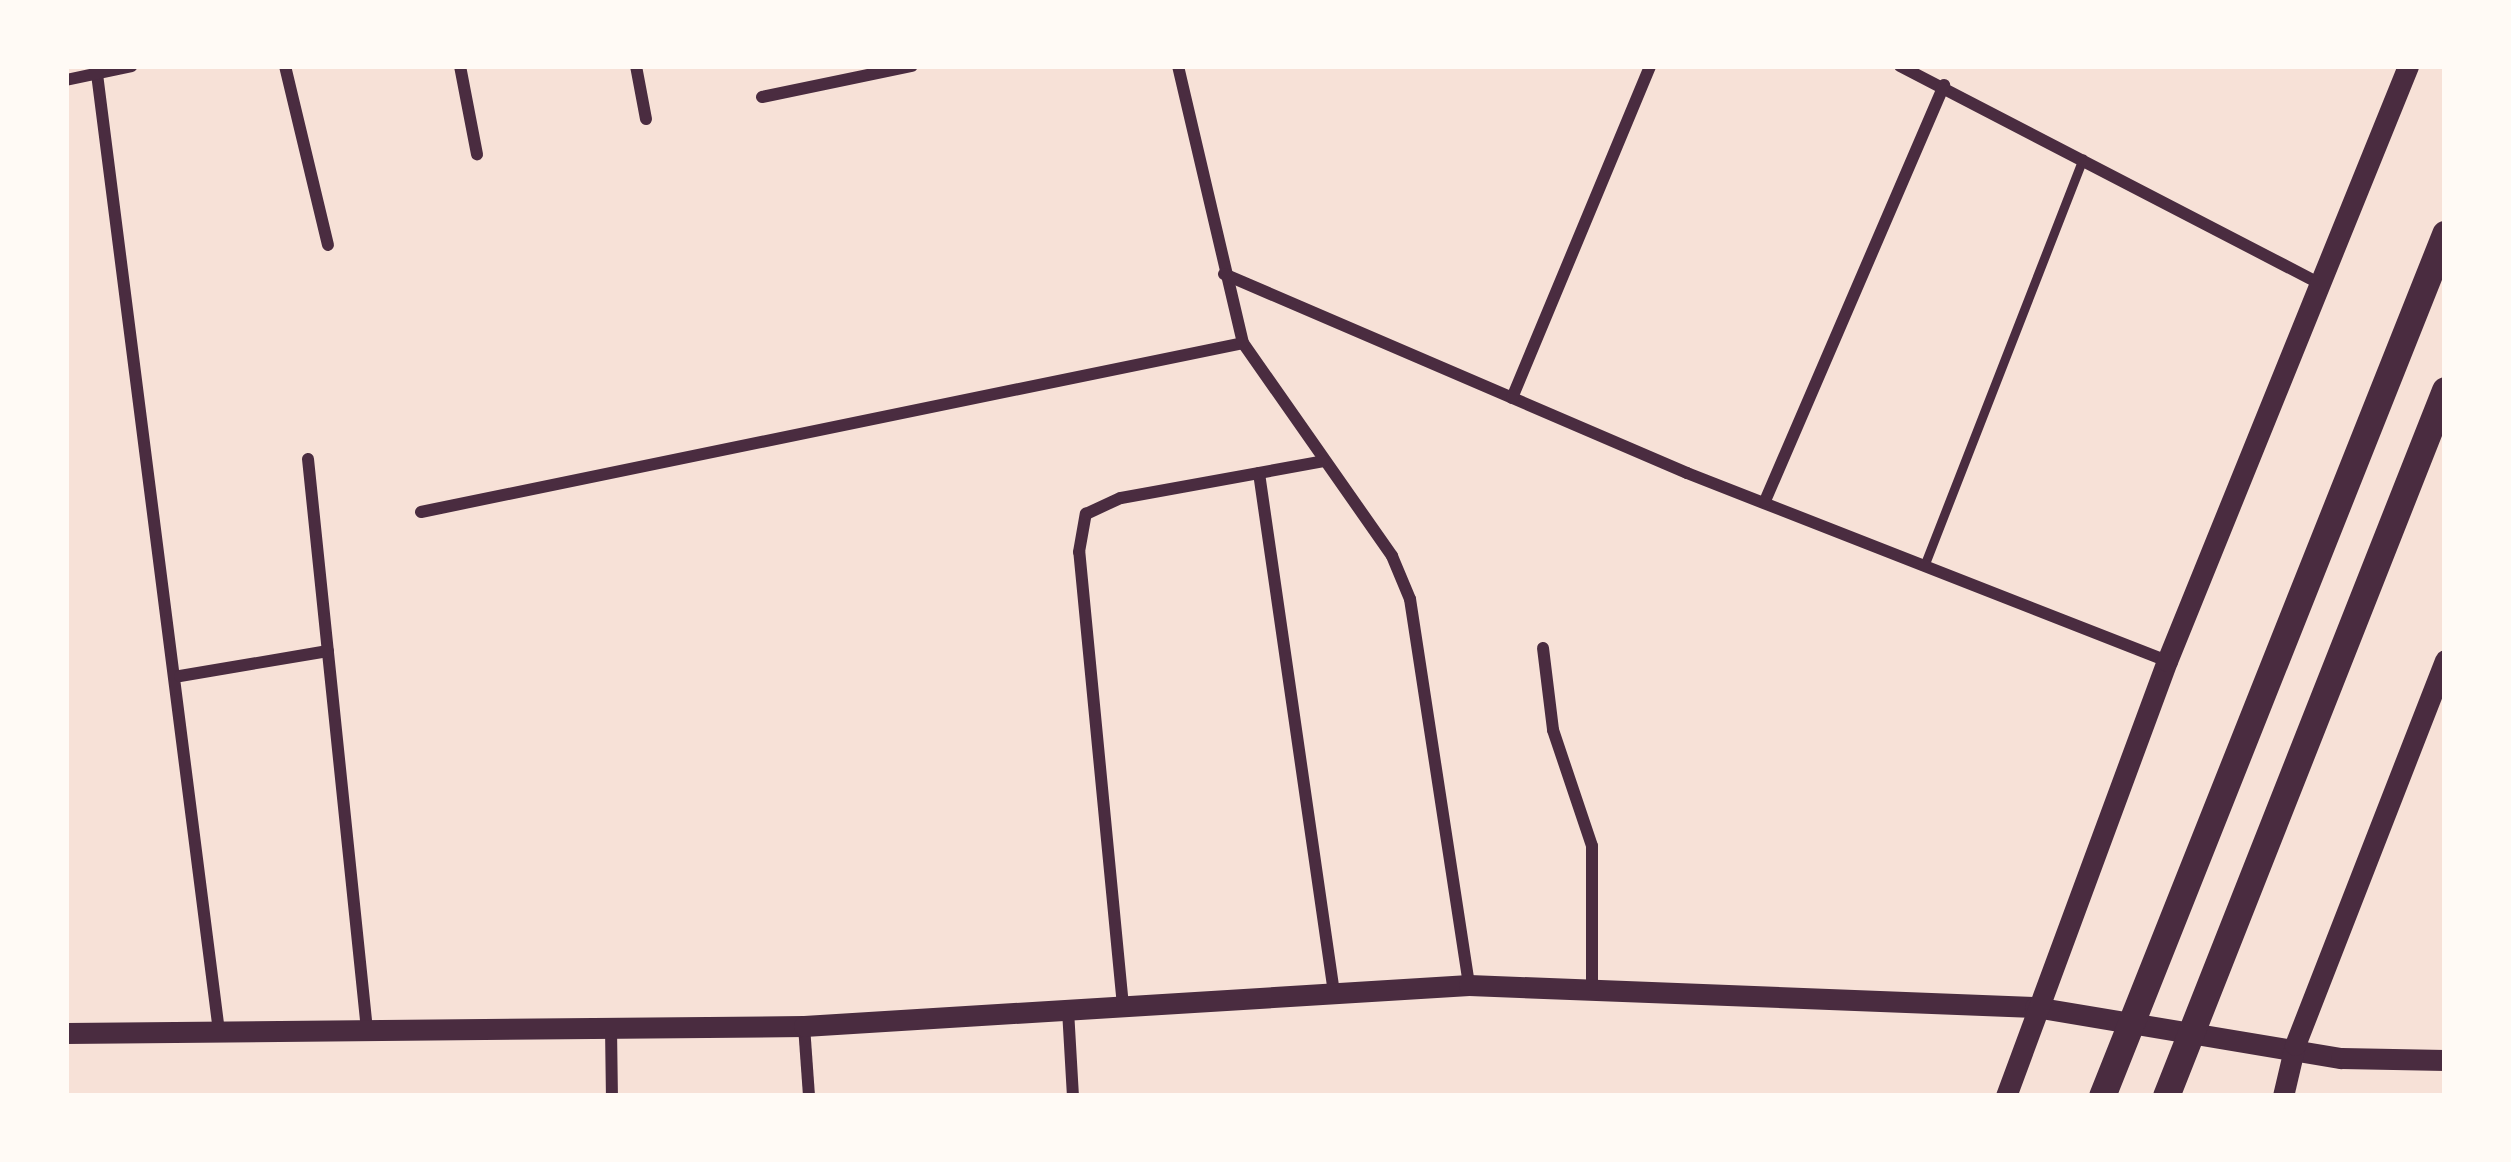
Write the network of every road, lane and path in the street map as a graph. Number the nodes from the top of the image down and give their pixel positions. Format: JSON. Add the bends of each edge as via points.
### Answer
{"nodes":[{"id":1,"x":132,"y":66,"type":"edge"},
{"id":2,"x":285,"y":66,"type":"edge"},
{"id":3,"x":460,"y":66,"type":"edge"},
{"id":4,"x":636,"y":66,"type":"edge"},
{"id":5,"x":912,"y":66,"type":"edge"},
{"id":6,"x":1178,"y":66,"type":"edge"},
{"id":7,"x":1649,"y":66,"type":"edge"},
{"id":8,"x":1900,"y":66,"type":"edge"},
{"id":9,"x":2408,"y":66,"type":"edge"},
{"id":10,"x":97,"y":70,"type":"edge"},
{"id":11,"x":876,"y":70,"type":"edge"},
{"id":12,"x":66,"y":80,"type":"edge"},
{"id":13,"x":1944,"y":85,"type":"junction"},
{"id":14,"x":762,"y":97,"type":"dead end"},
{"id":15,"x":646,"y":119,"type":"dead end"},
{"id":16,"x":476,"y":154,"type":"dead end"},
{"id":17,"x":2084,"y":159,"type":"junction"},
{"id":18,"x":2445,"y":234,"type":"edge"},
{"id":19,"x":328,"y":245,"type":"dead end"},
{"id":20,"x":1224,"y":274,"type":"junction"},
{"id":21,"x":2319,"y":283,"type":"junction"},
{"id":22,"x":1244,"y":343,"type":"junction"},
{"id":23,"x":2445,"y":390,"type":"edge"},
{"id":24,"x":1512,"y":398,"type":"junction"},
{"id":25,"x":308,"y":459,"type":"dead end"},
{"id":26,"x":1324,"y":461,"type":"junction"},
{"id":27,"x":1259,"y":472,"type":"junction"},
{"id":28,"x":1765,"y":501,"type":"junction"},
{"id":29,"x":422,"y":512,"type":"dead end"},
{"id":30,"x":1926,"y":561,"type":"junction"},
{"id":31,"x":1543,"y":648,"type":"dead end"},
{"id":32,"x":328,"y":651,"type":"junction"},
{"id":33,"x":2445,"y":660,"type":"edge"},
{"id":34,"x":2168,"y":661,"type":"junction"},
{"id":35,"x":180,"y":676,"type":"junction"},
{"id":36,"x":1468,"y":985,"type":"junction"},
{"id":37,"x":1592,"y":990,"type":"junction"},
{"id":38,"x":1334,"y":993,"type":"junction"},
{"id":39,"x":1123,"y":1006,"type":"junction"},
{"id":40,"x":2036,"y":1007,"type":"junction"},
{"id":41,"x":1068,"y":1010,"type":"junction"},
{"id":42,"x":804,"y":1026,"type":"junction"},
{"id":43,"x":611,"y":1028,"type":"junction"},
{"id":44,"x":368,"y":1030,"type":"junction"},
{"id":45,"x":219,"y":1032,"type":"junction"},
{"id":46,"x":66,"y":1033,"type":"edge"},
{"id":47,"x":2295,"y":1045,"type":"junction"},
{"id":48,"x":2445,"y":1060,"type":"edge"},
{"id":49,"x":612,"y":1096,"type":"edge"},
{"id":50,"x":809,"y":1096,"type":"edge"},
{"id":51,"x":1072,"y":1096,"type":"edge"},
{"id":52,"x":2006,"y":1096,"type":"edge"},
{"id":53,"x":2102,"y":1096,"type":"edge"},
{"id":54,"x":2166,"y":1096,"type":"edge"},
{"id":55,"x":2284,"y":1096,"type":"edge"}],
"edges":[{"from":1,"to":10,"type":"street"},
{"from":2,"to":19,"type":"street"},
{"from":3,"to":16,"type":"street"},
{"from":4,"to":15,"type":"street"},
{"from":5,"to":11,"type":"street"},
{"from":6,"to":20,"type":"street"},
{"from":7,"to":24,"type":"street"},
{"from":8,"to":13,"type":"street"},
{"from":9,"to":21,"type":"street"},
{"from":10,"to":12,"type":"street"},
{"from":10,"to":35,"type":"street"},
{"from":11,"to":14,"type":"street"},
{"from":13,"to":17,"type":"street"},
{"from":13,"to":28,"type":"street"},
{"from":17,"to":21,"type":"street"},
{"from":17,"to":30,"type":"lane"},
{"from":18,"to":53,"type":"main road"},
{"from":20,"to":22,"type":"street"},
{"from":20,"to":24,"type":"street"},
{"from":21,"to":34,"type":"street"},
{"from":22,"to":26,"type":"street"},
{"from":22,"to":29,"type":"street"},
{"from":23,"to":54,"type":"main road"},
{"from":24,"to":28,"type":"street"},
{"from":25,"to":32,"type":"street"},
{"from":26,"to":27,"type":"street"},
{"from":26,"to":36,"type":"street","via":[[1392,556],[1409,599]]},
{"from":27,"to":38,"type":"street"},
{"from":27,"to":39,"type":"street","via":[[1098,504],[1081,529]]},
{"from":28,"to":30,"type":"street"},
{"from":30,"to":34,"type":"street"},
{"from":31,"to":37,"type":"street","via":[[1553,730],[1592,846]]},
{"from":32,"to":35,"type":"street"},
{"from":32,"to":44,"type":"street"},
{"from":33,"to":47,"type":"street"},
{"from":34,"to":40,"type":"street"},
{"from":35,"to":45,"type":"street"},
{"from":36,"to":37,"type":"street"},
{"from":36,"to":38,"type":"street"},
{"from":37,"to":40,"type":"street"},
{"from":38,"to":39,"type":"street"},
{"from":39,"to":41,"type":"street"},
{"from":40,"to":47,"type":"street"},
{"from":40,"to":52,"type":"street"},
{"from":41,"to":42,"type":"street"},
{"from":41,"to":51,"type":"street"},
{"from":42,"to":43,"type":"street"},
{"from":42,"to":50,"type":"street"},
{"from":43,"to":44,"type":"street"},
{"from":43,"to":49,"type":"street"},
{"from":44,"to":45,"type":"street"},
{"from":45,"to":46,"type":"street"},
{"from":47,"to":48,"type":"street","via":[[2341,1058]]},
{"from":47,"to":55,"type":"street"}]}
